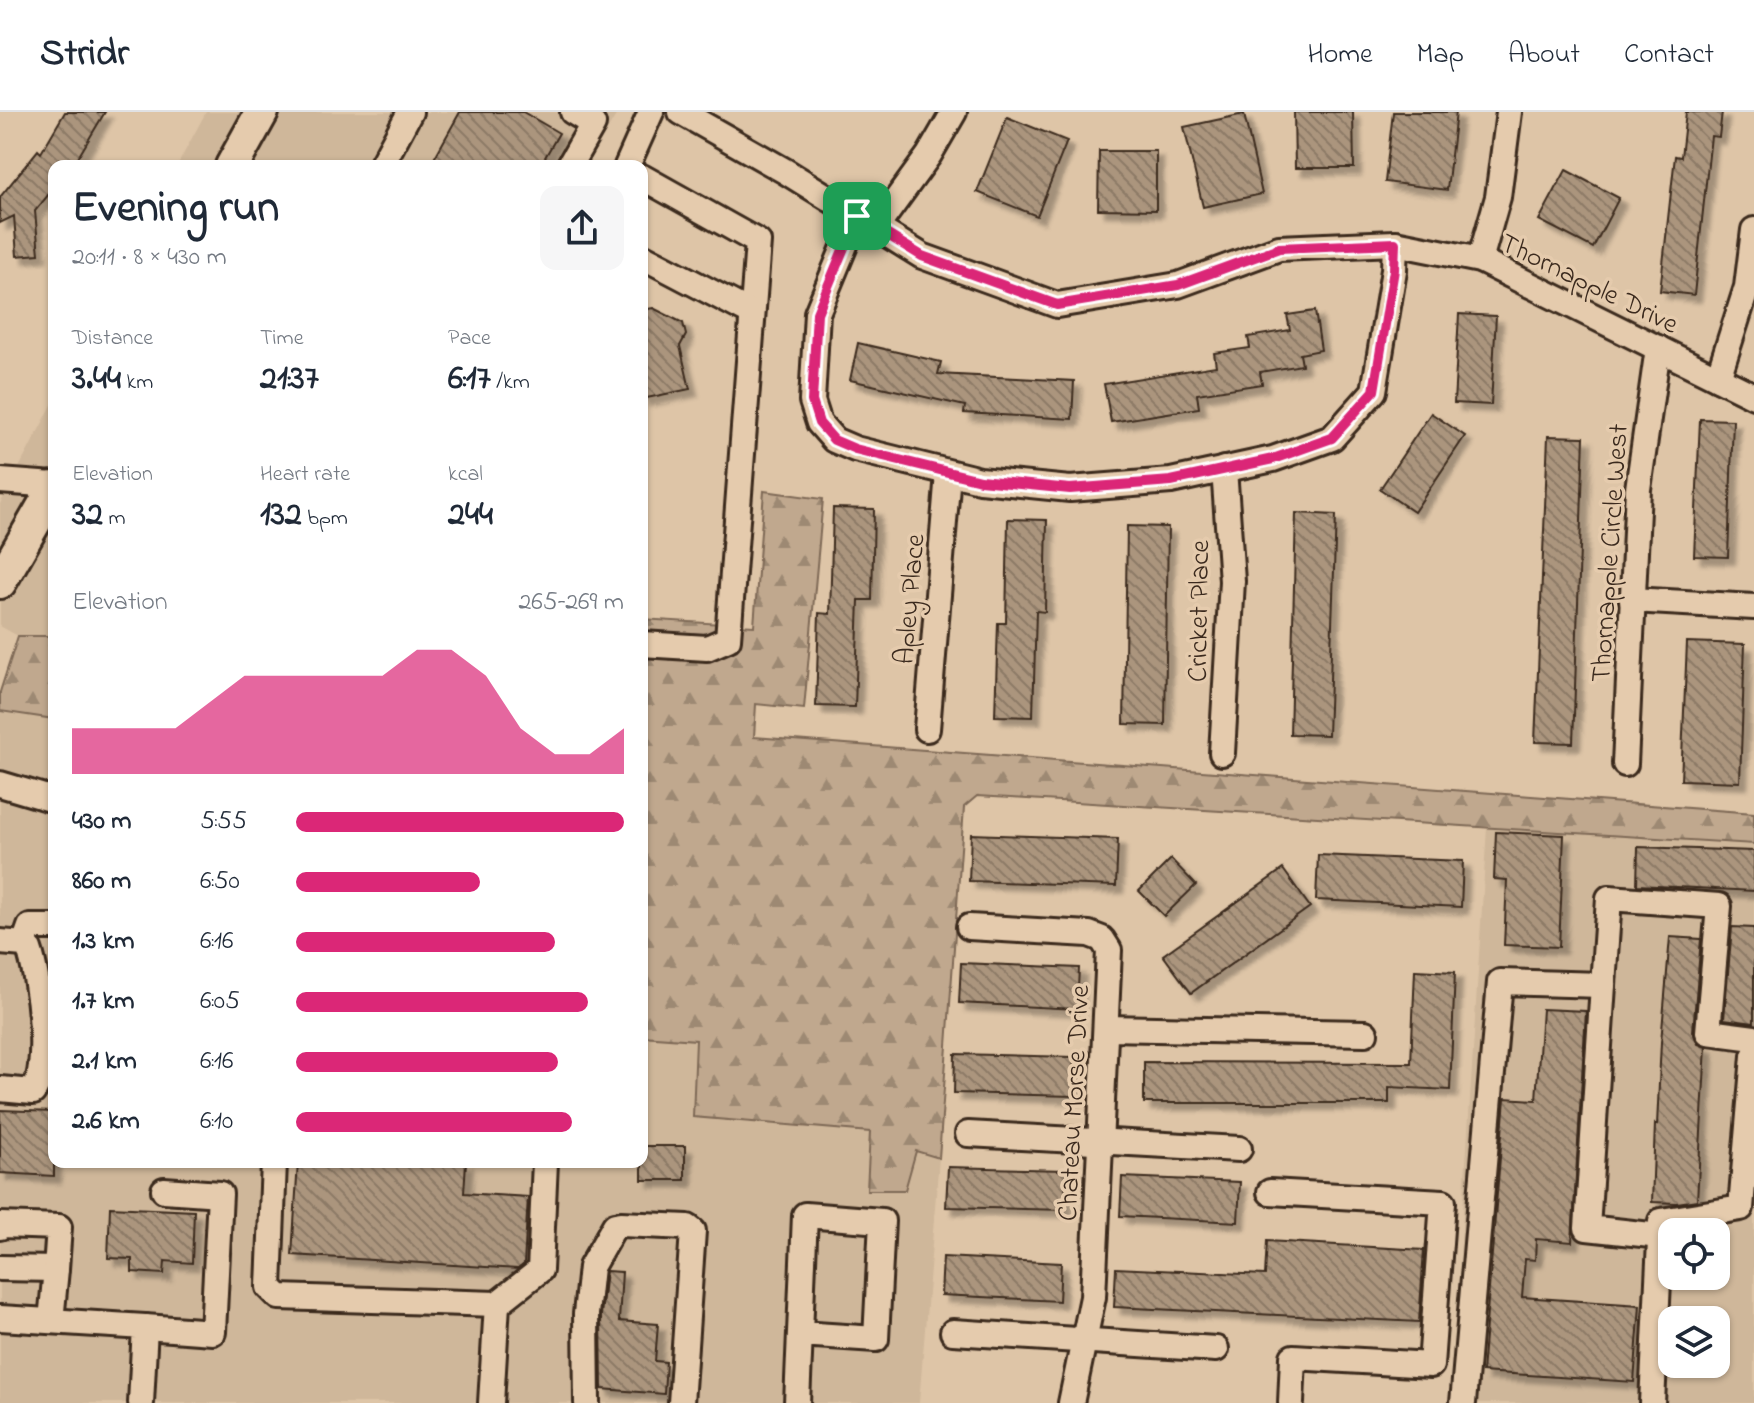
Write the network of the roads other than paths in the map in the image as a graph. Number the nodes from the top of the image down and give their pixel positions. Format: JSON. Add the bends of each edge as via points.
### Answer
{"nodes":[{"id":1,"x":262,"y":112,"type":"edge"},
{"id":2,"x":410,"y":112,"type":"edge"},
{"id":3,"x":651,"y":112,"type":"edge"},
{"id":4,"x":681,"y":112,"type":"edge"},
{"id":5,"x":954,"y":112,"type":"edge"},
{"id":6,"x":1509,"y":112,"type":"edge"},
{"id":7,"x":579,"y":114,"type":"edge"},
{"id":8,"x":235,"y":160,"type":"edge"},
{"id":9,"x":384,"y":160,"type":"edge"},
{"id":10,"x":572,"y":160,"type":"edge"},
{"id":11,"x":630,"y":160,"type":"edge"},
{"id":12,"x":648,"y":180,"type":"edge"},
{"id":13,"x":867,"y":222,"type":"junction"},
{"id":14,"x":1754,"y":230,"type":"edge"},
{"id":15,"x":1395,"y":243,"type":"junction"},
{"id":16,"x":648,"y":259,"type":"edge"},
{"id":17,"x":1480,"y":260,"type":"junction"},
{"id":18,"x":751,"y":313,"type":"junction"},
{"id":19,"x":1658,"y":348,"type":"junction"},
{"id":20,"x":1718,"y":378,"type":"junction"},
{"id":21,"x":1754,"y":396,"type":"edge"},
{"id":22,"x":1224,"y":469,"type":"junction"},
{"id":23,"x":948,"y":473,"type":"junction"},
{"id":24,"x":0,"y":481,"type":"edge"},
{"id":25,"x":48,"y":485,"type":"edge"},
{"id":26,"x":48,"y":497,"type":"edge"},
{"id":27,"x":0,"y":582,"type":"edge"},
{"id":28,"x":1632,"y":600,"type":"junction"},
{"id":29,"x":1754,"y":607,"type":"edge"},
{"id":30,"x":648,"y":644,"type":"edge"},
{"id":31,"x":927,"y":729,"type":"dead end"},
{"id":32,"x":1222,"y":753,"type":"dead end"},
{"id":33,"x":1625,"y":764,"type":"dead end"},
{"id":34,"x":0,"y":784,"type":"edge"},
{"id":35,"x":48,"y":798,"type":"edge"},
{"id":36,"x":48,"y":927,"type":"edge"},
{"id":37,"x":969,"y":927,"type":"dead end"},
{"id":38,"x":12,"y":943,"type":"edge"},
{"id":39,"x":1603,"y":985,"type":"junction"},
{"id":40,"x":1106,"y":1028,"type":"junction"},
{"id":41,"x":1365,"y":1033,"type":"dead end"},
{"id":42,"x":1754,"y":1038,"type":"edge"},
{"id":43,"x":1754,"y":1056,"type":"edge"},
{"id":44,"x":0,"y":1089,"type":"edge"},
{"id":45,"x":968,"y":1134,"type":"dead end"},
{"id":46,"x":1100,"y":1142,"type":"junction"},
{"id":47,"x":1239,"y":1149,"type":"dead end"},
{"id":48,"x":274,"y":1168,"type":"edge"},
{"id":49,"x":545,"y":1168,"type":"edge"},
{"id":50,"x":164,"y":1190,"type":"dead end"},
{"id":51,"x":1270,"y":1192,"type":"dead end"},
{"id":52,"x":1679,"y":1218,"type":"edge"},
{"id":53,"x":0,"y":1227,"type":"edge"},
{"id":54,"x":1658,"y":1236,"type":"edge"},
{"id":55,"x":0,"y":1268,"type":"edge"},
{"id":56,"x":56,"y":1269,"type":"junction"},
{"id":57,"x":1658,"y":1278,"type":"edge"},
{"id":58,"x":497,"y":1304,"type":"junction"},
{"id":59,"x":0,"y":1318,"type":"edge"},
{"id":60,"x":51,"y":1321,"type":"junction"},
{"id":61,"x":145,"y":1327,"type":"junction"},
{"id":62,"x":953,"y":1332,"type":"dead end"},
{"id":63,"x":800,"y":1334,"type":"junction"},
{"id":64,"x":1084,"y":1340,"type":"junction"},
{"id":65,"x":1216,"y":1349,"type":"dead end"},
{"id":66,"x":141,"y":1403,"type":"edge"},
{"id":67,"x":491,"y":1403,"type":"edge"},
{"id":68,"x":587,"y":1403,"type":"edge"},
{"id":69,"x":681,"y":1403,"type":"edge"},
{"id":70,"x":797,"y":1403,"type":"edge"},
{"id":71,"x":1071,"y":1403,"type":"edge"},
{"id":72,"x":1291,"y":1403,"type":"edge"},
{"id":73,"x":1463,"y":1403,"type":"edge"},
{"id":74,"x":1652,"y":1403,"type":"edge"}],
"edges":[{"from":1,"to":8,"type":"main road"},
{"from":2,"to":9,"type":"street"},
{"from":3,"to":11,"type":"street"},
{"from":4,"to":13,"type":"street","name":"Thornapple Drive"},
{"from":5,"to":13,"type":"street","via":[[929,155]]},
{"from":6,"to":17,"type":"street","via":[[1498,197]]},
{"from":7,"to":10,"type":"street","via":[[593,124]]},
{"from":12,"to":18,"type":"street","via":[[758,242]]},
{"from":13,"to":15,"type":"street","name":"Thornapple Drive","via":[[922,256],[1057,305],[1178,285],[1279,248]]},
{"from":13,"to":23,"type":"street","via":[[817,313],[812,401],[819,423],[834,440],[855,449]]},
{"from":14,"to":20,"type":"street","via":[[1747,287]]},
{"from":15,"to":17,"type":"street","name":"Thornapple Drive"},
{"from":15,"to":22,"type":"street","via":[[1374,391],[1332,438]]},
{"from":16,"to":18,"type":"street"},
{"from":17,"to":19,"type":"street","name":"Thornapple Drive"},
{"from":18,"to":30,"type":"street","via":[[728,639],[707,648]]},
{"from":19,"to":20,"type":"street","name":"Thornapple Drive"},
{"from":19,"to":28,"type":"street","name":"Thornapple Circle West","via":[[1638,489]]},
{"from":20,"to":21,"type":"street","name":"Thornapple Drive"},
{"from":22,"to":23,"type":"street","via":[[1171,481],[1070,489]]},
{"from":22,"to":32,"type":"street","name":"Cricket Place","via":[[1232,581]]},
{"from":23,"to":31,"type":"street","name":"Apley Place"},
{"from":24,"to":25,"type":"street"},
{"from":26,"to":27,"type":"main road"},
{"from":28,"to":29,"type":"street"},
{"from":28,"to":33,"type":"street","name":"Thornapple Circle West"},
{"from":34,"to":35,"type":"street"},
{"from":36,"to":38,"type":"street","via":[[30,927]]},
{"from":37,"to":40,"type":"street","name":"Chateau Morse Drive","via":[[1102,939],[1109,950]]},
{"from":38,"to":44,"type":"street","via":[[31,956],[43,1041],[42,1077],[33,1092]]},
{"from":39,"to":42,"type":"street","via":[[1609,898],[1719,906],[1708,1032]]},
{"from":39,"to":54,"type":"street","via":[[1587,1228]]},
{"from":39,"to":73,"type":"street","via":[[1500,982]]},
{"from":40,"to":41,"type":"street"},
{"from":40,"to":46,"type":"street","name":"Chateau Morse Drive"},
{"from":43,"to":52,"type":"street","via":[[1741,1208]]},
{"from":45,"to":46,"type":"street"},
{"from":46,"to":47,"type":"street"},
{"from":46,"to":64,"type":"street","name":"Chateau Morse Drive","via":[[1093,1297]]},
{"from":48,"to":58,"type":"street","via":[[269,1287],[279,1297]]},
{"from":49,"to":58,"type":"street","via":[[540,1270]]},
{"from":50,"to":61,"type":"street","via":[[220,1194],[213,1332]]},
{"from":51,"to":72,"type":"street","via":[[1443,1202],[1431,1365],[1293,1357]]},
{"from":53,"to":56,"type":"street","via":[[59,1227]]},
{"from":55,"to":56,"type":"street"},
{"from":56,"to":60,"type":"street"},
{"from":57,"to":74,"type":"street"},
{"from":58,"to":67,"type":"street"},
{"from":59,"to":60,"type":"street"},
{"from":60,"to":61,"type":"street"},
{"from":61,"to":66,"type":"street"},
{"from":62,"to":64,"type":"street"},
{"from":63,"to":63,"type":"street","via":[[805,1215],[882,1221],[876,1339]]},
{"from":63,"to":70,"type":"street"},
{"from":64,"to":65,"type":"street"},
{"from":64,"to":71,"type":"street","name":"Chateau Morse Drive"},
{"from":68,"to":69,"type":"street","via":[[591,1267],[615,1225],[621,1224],[693,1231]]}]}
